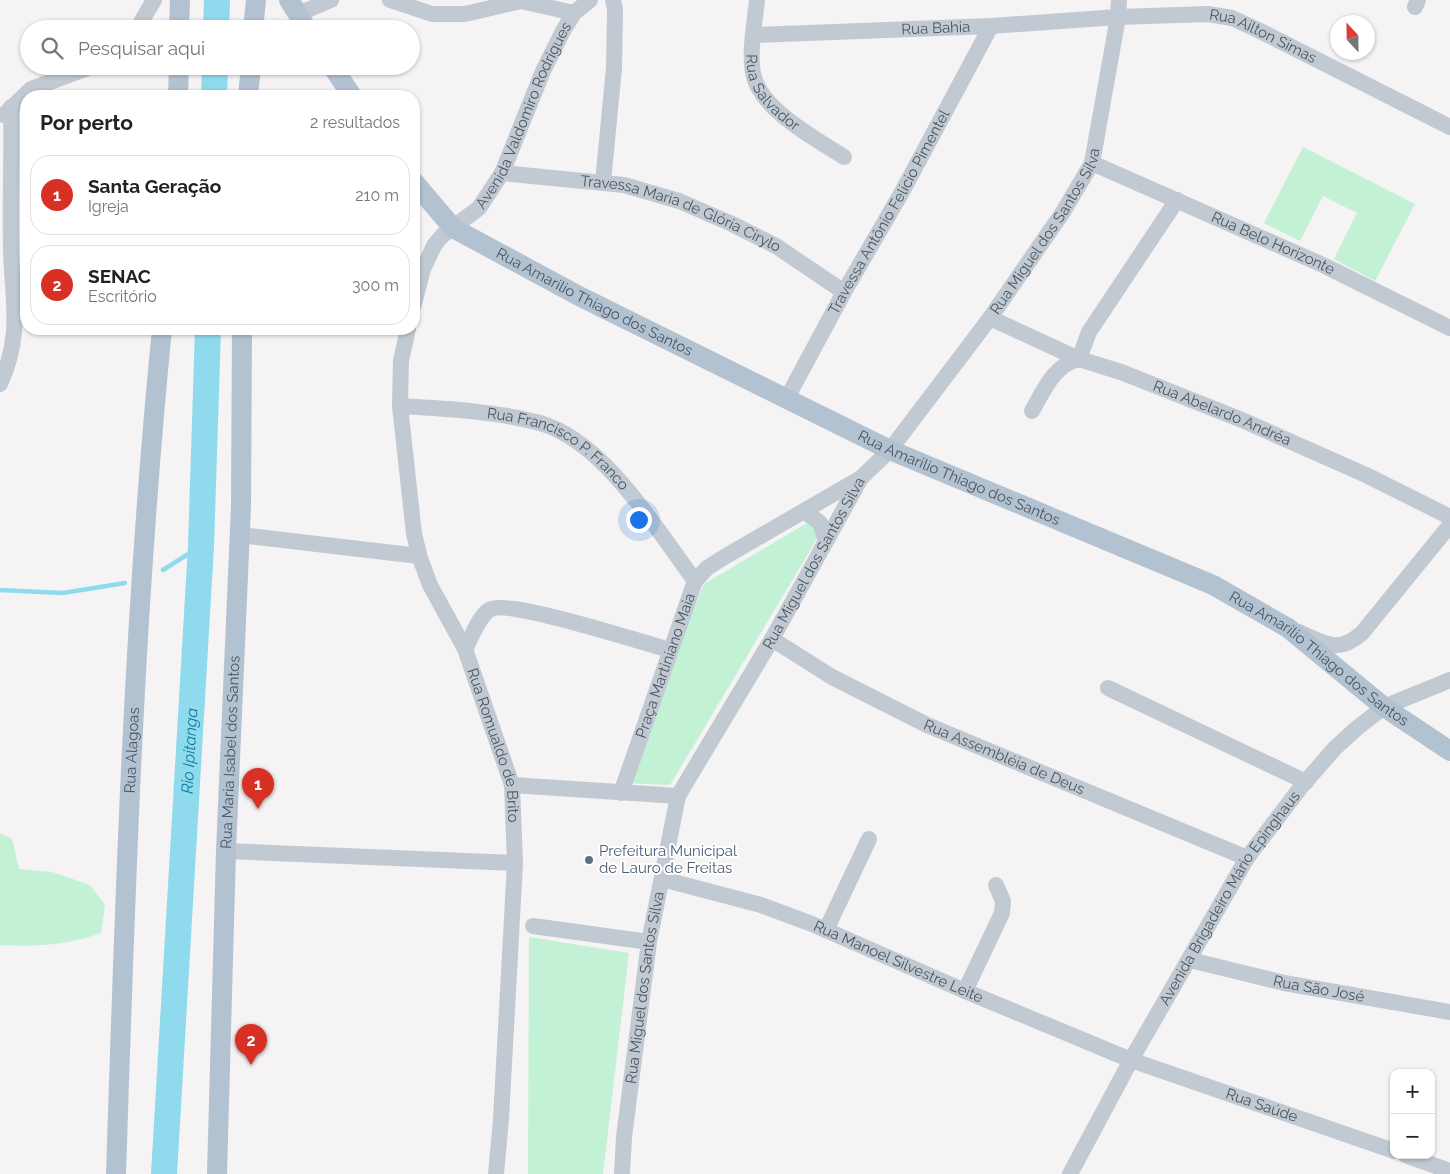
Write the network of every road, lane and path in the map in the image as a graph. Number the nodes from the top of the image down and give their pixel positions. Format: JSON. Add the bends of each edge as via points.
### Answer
{"nodes":[{"id":1,"x":154,"y":0,"type":"edge"},
{"id":2,"x":180,"y":0,"type":"edge"},
{"id":3,"x":256,"y":0,"type":"edge"},
{"id":4,"x":331,"y":0,"type":"edge"},
{"id":5,"x":390,"y":0,"type":"edge"},
{"id":6,"x":590,"y":0,"type":"edge"},
{"id":7,"x":613,"y":0,"type":"edge"},
{"id":8,"x":757,"y":0,"type":"edge"},
{"id":9,"x":1119,"y":0,"type":"edge"},
{"id":10,"x":574,"y":13,"type":"junction"},
{"id":11,"x":298,"y":14,"type":"edge"},
{"id":12,"x":1118,"y":17,"type":"junction"},
{"id":13,"x":142,"y":20,"type":"edge"},
{"id":14,"x":179,"y":20,"type":"edge"},
{"id":15,"x":254,"y":20,"type":"edge"},
{"id":16,"x":991,"y":26,"type":"junction"},
{"id":17,"x":754,"y":35,"type":"junction"},
{"id":18,"x":69,"y":75,"type":"edge"},
{"id":19,"x":179,"y":75,"type":"edge"},
{"id":20,"x":249,"y":75,"type":"edge"},
{"id":21,"x":338,"y":75,"type":"edge"},
{"id":22,"x":30,"y":90,"type":"edge"},
{"id":23,"x":178,"y":90,"type":"edge"},
{"id":24,"x":248,"y":90,"type":"edge"},
{"id":25,"x":348,"y":90,"type":"edge"},
{"id":26,"x":20,"y":99,"type":"edge"},
{"id":27,"x":5,"y":113,"type":"edge"},
{"id":28,"x":1450,"y":127,"type":"edge"},
{"id":29,"x":844,"y":157,"type":"dead end"},
{"id":30,"x":1092,"y":164,"type":"junction"},
{"id":31,"x":502,"y":173,"type":"junction"},
{"id":32,"x":603,"y":182,"type":"junction"},
{"id":33,"x":420,"y":189,"type":"edge"},
{"id":34,"x":1177,"y":200,"type":"junction"},
{"id":35,"x":453,"y":228,"type":"junction"},
{"id":36,"x":420,"y":277,"type":"edge"},
{"id":37,"x":844,"y":292,"type":"junction"},
{"id":38,"x":990,"y":318,"type":"junction"},
{"id":39,"x":1450,"y":328,"type":"edge"},
{"id":40,"x":161,"y":335,"type":"edge"},
{"id":41,"x":242,"y":335,"type":"edge"},
{"id":42,"x":407,"y":335,"type":"edge"},
{"id":43,"x":1079,"y":359,"type":"junction"},
{"id":44,"x":0,"y":384,"type":"edge"},
{"id":45,"x":787,"y":398,"type":"junction"},
{"id":46,"x":400,"y":406,"type":"junction"},
{"id":47,"x":1032,"y":411,"type":"dead end"},
{"id":48,"x":890,"y":450,"type":"junction"},
{"id":49,"x":861,"y":478,"type":"junction"},
{"id":50,"x":804,"y":511,"type":"junction"},
{"id":51,"x":1450,"y":517,"type":"edge"},
{"id":52,"x":1450,"y":525,"type":"edge"},
{"id":53,"x":240,"y":535,"type":"junction"},
{"id":54,"x":826,"y":541,"type":"junction"},
{"id":55,"x":419,"y":556,"type":"junction"},
{"id":56,"x":695,"y":581,"type":"junction"},
{"id":57,"x":1288,"y":628,"type":"junction"},
{"id":58,"x":772,"y":638,"type":"junction"},
{"id":59,"x":465,"y":648,"type":"junction"},
{"id":60,"x":670,"y":650,"type":"junction"},
{"id":61,"x":1450,"y":680,"type":"edge"},
{"id":62,"x":1108,"y":688,"type":"dead end"},
{"id":63,"x":1384,"y":708,"type":"junction"},
{"id":64,"x":1450,"y":751,"type":"edge"},
{"id":65,"x":1306,"y":782,"type":"junction"},
{"id":66,"x":512,"y":784,"type":"junction"},
{"id":67,"x":622,"y":793,"type":"junction"},
{"id":68,"x":678,"y":796,"type":"junction"},
{"id":69,"x":869,"y":839,"type":"dead end"},
{"id":70,"x":226,"y":851,"type":"junction"},
{"id":71,"x":1247,"y":858,"type":"junction"},
{"id":72,"x":515,"y":863,"type":"junction"},
{"id":73,"x":662,"y":879,"type":"junction"},
{"id":74,"x":996,"y":885,"type":"dead end"},
{"id":75,"x":533,"y":926,"type":"dead end"},
{"id":76,"x":826,"y":930,"type":"junction"},
{"id":77,"x":649,"y":942,"type":"junction"},
{"id":78,"x":1190,"y":960,"type":"junction"},
{"id":79,"x":965,"y":991,"type":"junction"},
{"id":80,"x":1450,"y":1012,"type":"edge"},
{"id":81,"x":1131,"y":1060,"type":"junction"},
{"id":82,"x":1390,"y":1151,"type":"edge"},
{"id":83,"x":1416,"y":1159,"type":"edge"},
{"id":84,"x":1450,"y":1171,"type":"edge"},
{"id":85,"x":116,"y":1174,"type":"edge"},
{"id":86,"x":217,"y":1174,"type":"edge"},
{"id":87,"x":496,"y":1174,"type":"edge"},
{"id":88,"x":622,"y":1174,"type":"edge"},
{"id":89,"x":1070,"y":1174,"type":"edge"}],
"edges":[{"from":1,"to":13,"type":"street"},
{"from":2,"to":14,"type":"main road"},
{"from":3,"to":15,"type":"main road"},
{"from":4,"to":11,"type":"street"},
{"from":5,"to":10,"type":"street","via":[[432,14],[465,14],[521,1]]},
{"from":6,"to":10,"type":"street","name":"Avenida Valdomiro Rodrigues"},
{"from":7,"to":32,"type":"street","via":[[614,68]]},
{"from":8,"to":17,"type":"street","name":"Rua Salvador"},
{"from":9,"to":12,"type":"street","name":"Rua Miguel dos Santos Silva"},
{"from":10,"to":31,"type":"street","name":"Avenida Valdomiro Rodrigues","via":[[543,71]]},
{"from":12,"to":16,"type":"street","name":"Rua Bahia"},
{"from":12,"to":28,"type":"street","name":"Rua Ailton Simas","via":[[1208,14],[1232,18]]},
{"from":12,"to":30,"type":"street","name":"Rua Miguel dos Santos Silva"},
{"from":16,"to":17,"type":"street","name":"Rua Bahia"},
{"from":16,"to":37,"type":"street","name":"Travessa Antônio Felício Pimentel"},
{"from":17,"to":29,"type":"street","name":"Rua Salvador","via":[[753,73],[770,104]]},
{"from":18,"to":22,"type":"street"},
{"from":19,"to":23,"type":"main road"},
{"from":20,"to":24,"type":"main road"},
{"from":21,"to":25,"type":"main road"},
{"from":26,"to":27,"type":"street"},
{"from":27,"to":44,"type":"street","via":[[16,321],[12,353]]},
{"from":30,"to":34,"type":"street","name":"Rua Belo Horizonte"},
{"from":30,"to":38,"type":"street","name":"Rua Miguel dos Santos Silva"},
{"from":31,"to":32,"type":"street","name":"Travessa Maria de Glória Cirylo"},
{"from":31,"to":35,"type":"street","name":"Avenida Valdomiro Rodrigues","via":[[478,208]]},
{"from":32,"to":37,"type":"street","name":"Travessa Maria de Glória Cirylo","via":[[679,201],[730,223],[776,246]]},
{"from":33,"to":35,"type":"main road"},
{"from":34,"to":39,"type":"street","name":"Rua Belo Horizonte","via":[[1323,265]]},
{"from":34,"to":43,"type":"street","via":[[1089,332]]},
{"from":35,"to":36,"type":"street","via":[[435,244]]},
{"from":35,"to":45,"type":"main road","name":"Rua Amarilio Thiago dos Santos","via":[[579,296]]},
{"from":37,"to":45,"type":"street","name":"Travessa Antônio Felício Pimentel"},
{"from":38,"to":43,"type":"street","name":"Rua Abelardo Andréa"},
{"from":38,"to":48,"type":"street","name":"Rua Miguel dos Santos Silva"},
{"from":40,"to":85,"type":"main road","name":"Rua Alagoas","via":[[146,482],[129,802]]},
{"from":41,"to":53,"type":"main road","name":"Rua Maria Isabel dos Santos"},
{"from":42,"to":46,"type":"street","name":"Rua Romualdo de Brito","via":[[401,362]]},
{"from":43,"to":47,"type":"street","via":[[1067,362],[1056,372]]},
{"from":43,"to":51,"type":"street","name":"Rua Abelardo Andréa","via":[[1121,372],[1242,420],[1366,475]]},
{"from":45,"to":48,"type":"main road","name":"Rua Amarilio Thiago dos Santos"},
{"from":46,"to":55,"type":"street","name":"Rua Romualdo de Brito"},
{"from":46,"to":56,"type":"street","name":"Rua Francisco P. Franco","via":[[504,416],[541,424],[568,436],[591,452],[612,473]]},
{"from":48,"to":49,"type":"street","name":"Rua Miguel dos Santos Silva"},
{"from":48,"to":57,"type":"main road","name":"Rua Amarilio Thiago dos Santos","via":[[1213,585]]},
{"from":49,"to":50,"type":"street","name":"Praça Martiniano Maia"},
{"from":49,"to":54,"type":"street","name":"Rua Miguel dos Santos Silva"},
{"from":50,"to":54,"type":"street","via":[[820,523]]},
{"from":50,"to":56,"type":"street","name":"Praça Martiniano Maia","via":[[707,568]]},
{"from":52,"to":57,"type":"street","via":[[1362,634],[1352,642],[1334,647]]},
{"from":53,"to":55,"type":"street"},
{"from":53,"to":70,"type":"main road","name":"Rua Maria Isabel dos Santos"},
{"from":54,"to":58,"type":"street","name":"Rua Miguel dos Santos Silva"},
{"from":55,"to":59,"type":"street","name":"Rua Romualdo de Brito","via":[[430,585]]},
{"from":56,"to":60,"type":"street","name":"Praça Martiniano Maia"},
{"from":57,"to":63,"type":"main road","name":"Rua Amarilio Thiago dos Santos"},
{"from":58,"to":68,"type":"street","name":"Rua Miguel dos Santos Silva"},
{"from":58,"to":71,"type":"street","name":"Rua Assembléia de Deus","via":[[840,681],[928,725]]},
{"from":59,"to":60,"type":"street","via":[[482,618],[498,606],[541,614]]},
{"from":59,"to":66,"type":"street","name":"Rua Romualdo de Brito"},
{"from":60,"to":67,"type":"street","name":"Praça Martiniano Maia"},
{"from":61,"to":63,"type":"street","name":"Avenida Brigadeiro Mário Epinghaus"},
{"from":62,"to":65,"type":"street"},
{"from":63,"to":64,"type":"main road","name":"Rua Amarilio Thiago dos Santos"},
{"from":63,"to":65,"type":"street","name":"Avenida Brigadeiro Mário Epinghaus","via":[[1335,748]]},
{"from":65,"to":71,"type":"street","name":"Avenida Brigadeiro Mário Epinghaus"},
{"from":66,"to":67,"type":"street"},
{"from":66,"to":72,"type":"street","name":"Rua Romualdo de Brito"},
{"from":67,"to":68,"type":"street"},
{"from":68,"to":73,"type":"street","name":"Rua Miguel dos Santos Silva"},
{"from":69,"to":76,"type":"street"},
{"from":70,"to":72,"type":"street"},
{"from":70,"to":86,"type":"main road","name":"Rua Maria Isabel dos Santos"},
{"from":71,"to":78,"type":"street","name":"Avenida Brigadeiro Mário Epinghaus"},
{"from":72,"to":87,"type":"street","name":"Rua Romualdo de Brito"},
{"from":73,"to":76,"type":"street","name":"Rua Manoel Silvestre Leite","via":[[761,905]]},
{"from":73,"to":77,"type":"street","name":"Rua Miguel dos Santos Silva"},
{"from":74,"to":79,"type":"street","via":[[1003,901],[1002,913]]},
{"from":75,"to":77,"type":"street"},
{"from":76,"to":79,"type":"street","name":"Rua Manoel Silvestre Leite"},
{"from":77,"to":88,"type":"street","name":"Rua Miguel dos Santos Silva"},
{"from":78,"to":80,"type":"street","name":"Rua São José","via":[[1275,981]]},
{"from":78,"to":81,"type":"street","name":"Avenida Brigadeiro Mário Epinghaus"},
{"from":79,"to":81,"type":"street","name":"Rua Manoel Silvestre Leite"},
{"from":81,"to":82,"type":"street","name":"Rua Saúde"},
{"from":81,"to":89,"type":"street","name":"Avenida Brigadeiro Mário Epinghaus"},
{"from":83,"to":84,"type":"street"}]}
